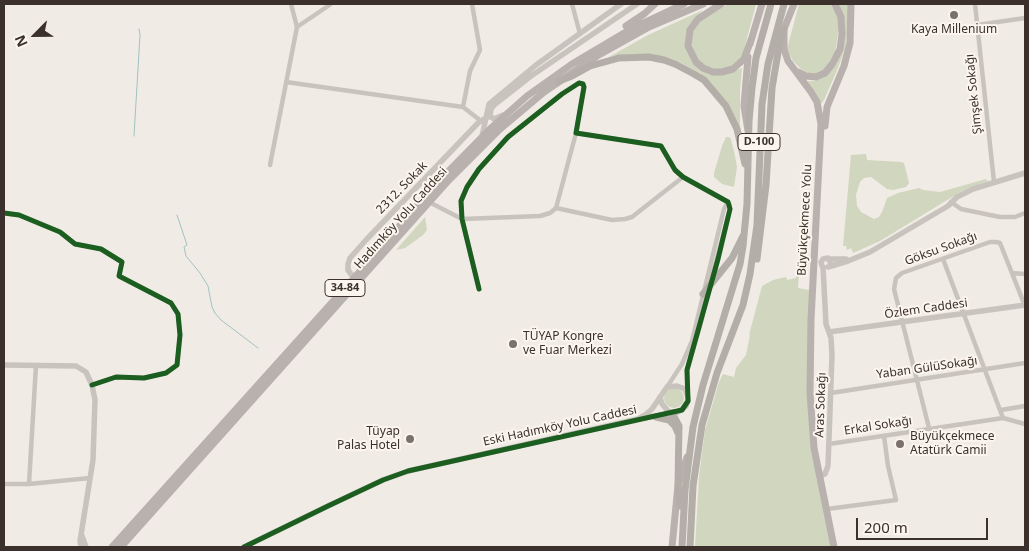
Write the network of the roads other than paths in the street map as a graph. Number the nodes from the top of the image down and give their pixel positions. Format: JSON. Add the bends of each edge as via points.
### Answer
{"nodes":[{"id":1,"x":291,"y":4,"type":"edge"},
{"id":2,"x":331,"y":4,"type":"edge"},
{"id":3,"x":472,"y":4,"type":"edge"},
{"id":4,"x":572,"y":4,"type":"edge"},
{"id":5,"x":621,"y":4,"type":"edge"},
{"id":6,"x":633,"y":4,"type":"edge"},
{"id":7,"x":655,"y":4,"type":"edge"},
{"id":8,"x":684,"y":4,"type":"edge"},
{"id":9,"x":703,"y":4,"type":"edge"},
{"id":10,"x":721,"y":4,"type":"edge"},
{"id":11,"x":762,"y":4,"type":"edge"},
{"id":12,"x":771,"y":4,"type":"edge"},
{"id":13,"x":784,"y":4,"type":"edge"},
{"id":14,"x":794,"y":4,"type":"edge"},
{"id":15,"x":835,"y":4,"type":"edge"},
{"id":16,"x":851,"y":4,"type":"edge"},
{"id":17,"x":975,"y":4,"type":"edge"},
{"id":18,"x":1025,"y":18,"type":"edge"},
{"id":19,"x":977,"y":25,"type":"junction"},
{"id":20,"x":297,"y":27,"type":"junction"},
{"id":21,"x":784,"y":29,"type":"junction"},
{"id":22,"x":580,"y":34,"type":"junction"},
{"id":23,"x":751,"y":40,"type":"junction"},
{"id":24,"x":596,"y":48,"type":"junction"},
{"id":25,"x":795,"y":71,"type":"junction"},
{"id":26,"x":560,"y":81,"type":"junction"},
{"id":27,"x":286,"y":82,"type":"junction"},
{"id":28,"x":463,"y":107,"type":"junction"},
{"id":29,"x":507,"y":113,"type":"junction"},
{"id":30,"x":485,"y":119,"type":"junction"},
{"id":31,"x":576,"y":133,"type":"junction"},
{"id":32,"x":749,"y":135,"type":"junction"},
{"id":33,"x":482,"y":136,"type":"junction"},
{"id":34,"x":820,"y":153,"type":"junction"},
{"id":35,"x":270,"y":165,"type":"dead end"},
{"id":36,"x":1025,"y":173,"type":"edge"},
{"id":37,"x":683,"y":177,"type":"junction"},
{"id":38,"x":748,"y":180,"type":"junction"},
{"id":39,"x":994,"y":182,"type":"junction"},
{"id":40,"x":430,"y":202,"type":"junction"},
{"id":41,"x":728,"y":202,"type":"junction"},
{"id":42,"x":951,"y":202,"type":"junction"},
{"id":43,"x":556,"y":208,"type":"junction"},
{"id":44,"x":4,"y":213,"type":"edge"},
{"id":45,"x":1025,"y":213,"type":"edge"},
{"id":46,"x":462,"y":219,"type":"junction"},
{"id":47,"x":745,"y":231,"type":"junction"},
{"id":48,"x":712,"y":254,"type":"junction"},
{"id":49,"x":814,"y":255,"type":"junction"},
{"id":50,"x":718,"y":259,"type":"junction"},
{"id":51,"x":827,"y":259,"type":"junction"},
{"id":52,"x":943,"y":259,"type":"junction"},
{"id":53,"x":836,"y":262,"type":"junction"},
{"id":54,"x":824,"y":267,"type":"junction"},
{"id":55,"x":814,"y":272,"type":"junction"},
{"id":56,"x":1012,"y":274,"type":"junction"},
{"id":57,"x":1025,"y":274,"type":"edge"},
{"id":58,"x":354,"y":278,"type":"junction"},
{"id":59,"x":748,"y":283,"type":"junction"},
{"id":60,"x":709,"y":286,"type":"junction"},
{"id":61,"x":479,"y":289,"type":"dead end"},
{"id":62,"x":703,"y":294,"type":"junction"},
{"id":63,"x":1025,"y":305,"type":"edge"},
{"id":64,"x":963,"y":314,"type":"junction"},
{"id":65,"x":699,"y":321,"type":"junction"},
{"id":66,"x":903,"y":322,"type":"junction"},
{"id":67,"x":829,"y":332,"type":"junction"},
{"id":68,"x":1025,"y":364,"type":"edge"},
{"id":69,"x":4,"y":365,"type":"edge"},
{"id":70,"x":36,"y":365,"type":"junction"},
{"id":71,"x":986,"y":370,"type":"junction"},
{"id":72,"x":917,"y":379,"type":"junction"},
{"id":73,"x":92,"y":386,"type":"junction"},
{"id":74,"x":667,"y":386,"type":"junction"},
{"id":75,"x":832,"y":393,"type":"junction"},
{"id":76,"x":687,"y":394,"type":"junction"},
{"id":77,"x":660,"y":397,"type":"junction"},
{"id":78,"x":1025,"y":406,"type":"edge"},
{"id":79,"x":1001,"y":410,"type":"junction"},
{"id":80,"x":671,"y":413,"type":"junction"},
{"id":81,"x":656,"y":417,"type":"junction"},
{"id":82,"x":1003,"y":418,"type":"junction"},
{"id":83,"x":638,"y":419,"type":"junction"},
{"id":84,"x":1025,"y":424,"type":"edge"},
{"id":85,"x":929,"y":428,"type":"junction"},
{"id":86,"x":884,"y":436,"type":"junction"},
{"id":87,"x":679,"y":437,"type":"junction"},
{"id":88,"x":829,"y":444,"type":"junction"},
{"id":89,"x":690,"y":445,"type":"junction"},
{"id":90,"x":820,"y":476,"type":"junction"},
{"id":91,"x":90,"y":478,"type":"junction"},
{"id":92,"x":4,"y":484,"type":"edge"},
{"id":93,"x":28,"y":484,"type":"junction"},
{"id":94,"x":678,"y":485,"type":"junction"},
{"id":95,"x":827,"y":509,"type":"junction"},
{"id":96,"x":682,"y":522,"type":"junction"},
{"id":97,"x":82,"y":534,"type":"junction"},
{"id":98,"x":81,"y":547,"type":"edge"},
{"id":99,"x":86,"y":547,"type":"edge"},
{"id":100,"x":112,"y":547,"type":"edge"},
{"id":101,"x":122,"y":547,"type":"edge"},
{"id":102,"x":244,"y":547,"type":"edge"},
{"id":103,"x":672,"y":547,"type":"edge"},
{"id":104,"x":682,"y":547,"type":"edge"},
{"id":105,"x":690,"y":547,"type":"edge"},
{"id":106,"x":834,"y":547,"type":"edge"}],
"edges":[{"from":1,"to":20,"type":"street"},
{"from":2,"to":20,"type":"street"},
{"from":3,"to":28,"type":"street","via":[[480,50],[470,71]]},
{"from":4,"to":22,"type":"street"},
{"from":5,"to":22,"type":"street","name":"2312. Sokak"},
{"from":6,"to":30,"type":"street","name":"2312. Sokak","via":[[531,76],[494,105]]},
{"from":7,"to":24,"type":"main road"},
{"from":8,"to":24,"type":"main road","name":"Hadımköy Yolu Caddesi","number":"34-84"},
{"from":9,"to":26,"type":"main road","name":"Hadımköy Yolu Caddesi","number":"34-84","via":[[649,27]]},
{"from":10,"to":23,"type":"main road","via":[[698,20],[690,30],[688,46],[696,62],[713,72],[733,69],[744,59]]},
{"from":11,"to":23,"type":"main road"},
{"from":12,"to":32,"type":"highway","number":"D-100","via":[[756,58]]},
{"from":13,"to":59,"type":"highway","number":"D-100","via":[[768,64],[762,104],[756,225]]},
{"from":14,"to":21,"type":"main road"},
{"from":15,"to":25,"type":"main road","via":[[841,17],[842,34],[840,49],[833,63],[825,73],[816,77]]},
{"from":16,"to":34,"type":"main road","via":[[850,43],[827,107]]},
{"from":17,"to":19,"type":"street","name":"Şimşek Sokağı"},
{"from":18,"to":19,"type":"street"},
{"from":19,"to":39,"type":"street","name":"Şimşek Sokağı"},
{"from":20,"to":27,"type":"street"},
{"from":21,"to":25,"type":"main road","via":[[784,49]]},
{"from":21,"to":59,"type":"highway","via":[[772,88],[759,248]]},
{"from":22,"to":30,"type":"street","name":"2312. Sokak","via":[[497,96],[489,104]]},
{"from":23,"to":32,"type":"main road","via":[[744,92]]},
{"from":24,"to":29,"type":"main road","name":"Hadımköy Yolu Caddesi","number":"34-84"},
{"from":25,"to":34,"type":"main road","via":[[817,102],[821,124]]},
{"from":26,"to":38,"type":"highway","via":[[595,64],[631,57],[664,60],[694,74],[717,94],[732,116]]},
{"from":26,"to":40,"type":"main road","name":"Hadımköy Yolu Caddesi","number":"34-84","via":[[494,134]]},
{"from":27,"to":28,"type":"street"},
{"from":27,"to":35,"type":"street"},
{"from":28,"to":30,"type":"street"},
{"from":29,"to":30,"type":"street"},
{"from":29,"to":33,"type":"main road","name":"Hadımköy Yolu Caddesi","number":"34-84"},
{"from":30,"to":33,"type":"street","name":"2312. Sokak"},
{"from":30,"to":58,"type":"street","name":"2312. Sokak","via":[[350,258],[348,270]]},
{"from":31,"to":37,"type":"street","via":[[661,146]]},
{"from":31,"to":43,"type":"street"},
{"from":31,"to":46,"type":"street","via":[[584,94],[583,84],[579,83],[506,139],[479,169],[466,187],[461,201]]},
{"from":32,"to":38,"type":"highway","number":"D-100"},
{"from":33,"to":58,"type":"main road","name":"Hadımköy Yolu Caddesi","number":"34-84"},
{"from":34,"to":49,"type":"main road","name":"Büyükçekmece Yolu"},
{"from":36,"to":39,"type":"street"},
{"from":37,"to":41,"type":"street"},
{"from":37,"to":43,"type":"street","via":[[625,219],[612,220]]},
{"from":38,"to":47,"type":"highway","number":"D-100"},
{"from":39,"to":42,"type":"street","via":[[973,189]]},
{"from":40,"to":46,"type":"street"},
{"from":40,"to":101,"type":"main road","name":"Hadımköy Yolu Caddesi","number":"34-84"},
{"from":41,"to":48,"type":"street","name":"Eski Hadımköy Yolu Caddesi"},
{"from":41,"to":50,"type":"street","name":"Eski Hadımköy Yolu Caddesi","via":[[730,209]]},
{"from":42,"to":45,"type":"street","via":[[961,209],[1000,217]]},
{"from":42,"to":53,"type":"street","via":[[865,251]]},
{"from":43,"to":46,"type":"street","via":[[540,216]]},
{"from":44,"to":73,"type":"street","via":[[19,215],[60,232],[75,244],[101,249],[122,262],[120,276],[171,303],[178,314],[177,365],[166,373],[144,378],[116,377]]},
{"from":46,"to":61,"type":"street"},
{"from":47,"to":60,"type":"highway","via":[[732,258]]},
{"from":47,"to":89,"type":"highway","number":"D-100","via":[[740,264]]},
{"from":48,"to":50,"type":"street"},
{"from":48,"to":62,"type":"street","name":"Eski Hadımköy Yolu Caddesi"},
{"from":49,"to":51,"type":"street"},
{"from":49,"to":55,"type":"main road","name":"Büyükçekmece Yolu"},
{"from":50,"to":60,"type":"street","name":"Eski Hadımköy Yolu Caddesi"},
{"from":51,"to":53,"type":"street"},
{"from":51,"to":54,"type":"street","via":[[821,261]]},
{"from":52,"to":56,"type":"street","name":"Göksu Sokağı","via":[[990,242],[1000,243]]},
{"from":52,"to":64,"type":"street"},
{"from":52,"to":66,"type":"street","name":"Göksu Sokağı","via":[[896,278],[894,290]]},
{"from":53,"to":54,"type":"street"},
{"from":54,"to":55,"type":"street"},
{"from":54,"to":67,"type":"street","name":"Aras Sokağı"},
{"from":55,"to":90,"type":"main road","name":"Büyükçekmece Yolu","via":[[811,412]]},
{"from":56,"to":57,"type":"street"},
{"from":56,"to":63,"type":"street"},
{"from":58,"to":100,"type":"main road","name":"Hadımköy Yolu Caddesi","number":"34-84"},
{"from":59,"to":105,"type":"highway","number":"D-100","via":[[739,320],[713,385],[702,425],[693,486]]},
{"from":60,"to":62,"type":"highway"},
{"from":60,"to":65,"type":"street","name":"Eski Hadımköy Yolu Caddesi"},
{"from":62,"to":65,"type":"street","name":"Eski Hadımköy Yolu Caddesi"},
{"from":63,"to":64,"type":"street","name":"Özlem Caddesi"},
{"from":64,"to":66,"type":"street","name":"Özlem Caddesi"},
{"from":64,"to":71,"type":"street"},
{"from":65,"to":74,"type":"street","name":"Eski Hadımköy Yolu Caddesi","via":[[685,358]]},
{"from":65,"to":76,"type":"street","name":"Eski Hadımköy Yolu Caddesi","via":[[687,370]]},
{"from":66,"to":67,"type":"street","name":"Özlem Caddesi"},
{"from":66,"to":72,"type":"street"},
{"from":67,"to":75,"type":"street","name":"Aras Sokağı"},
{"from":68,"to":71,"type":"street","name":"Yaban GülüSokağı"},
{"from":69,"to":70,"type":"street"},
{"from":70,"to":73,"type":"street","via":[[76,366],[86,372]]},
{"from":70,"to":93,"type":"street"},
{"from":71,"to":72,"type":"street","name":"Yaban GülüSokağı"},
{"from":71,"to":79,"type":"street"},
{"from":72,"to":75,"type":"street","name":"Yaban GülüSokağı"},
{"from":72,"to":85,"type":"street"},
{"from":73,"to":91,"type":"street","via":[[95,400]]},
{"from":74,"to":76,"type":"street","via":[[681,387]]},
{"from":74,"to":77,"type":"street","name":"Eski Hadımköy Yolu Caddesi"},
{"from":75,"to":88,"type":"street","name":"Aras Sokağı"},
{"from":76,"to":80,"type":"street","name":"Eski Hadımköy Yolu Caddesi","via":[[686,406]]},
{"from":77,"to":80,"type":"street"},
{"from":77,"to":83,"type":"street","name":"Eski Hadımköy Yolu Caddesi","via":[[652,409]]},
{"from":78,"to":79,"type":"street"},
{"from":79,"to":82,"type":"street"},
{"from":80,"to":81,"type":"street","name":"Eski Hadımköy Yolu Caddesi"},
{"from":80,"to":87,"type":"highway","via":[[679,426]]},
{"from":81,"to":83,"type":"street","name":"Eski Hadımköy Yolu Caddesi"},
{"from":81,"to":87,"type":"highway","via":[[672,423]]},
{"from":82,"to":84,"type":"street"},
{"from":82,"to":85,"type":"street","name":"Erkal Sokağı"},
{"from":83,"to":102,"type":"street","name":"Eski Hadımköy Yolu Caddesi","via":[[408,471]]},
{"from":85,"to":86,"type":"street","name":"Erkal Sokağı"},
{"from":86,"to":88,"type":"street","name":"Erkal Sokağı"},
{"from":86,"to":95,"type":"street","via":[[896,500]]},
{"from":87,"to":94,"type":"highway"},
{"from":88,"to":90,"type":"street","name":"Aras Sokağı","via":[[828,466],[825,474]]},
{"from":89,"to":94,"type":"main road"},
{"from":89,"to":96,"type":"highway","number":"D-100"},
{"from":90,"to":95,"type":"main road","name":"Büyükçekmece Yolu"},
{"from":91,"to":93,"type":"street"},
{"from":91,"to":97,"type":"street"},
{"from":92,"to":93,"type":"street"},
{"from":94,"to":96,"type":"highway"},
{"from":94,"to":103,"type":"main road"},
{"from":95,"to":106,"type":"main road","name":"Büyükçekmece Yolu"},
{"from":96,"to":104,"type":"highway","number":"D-100"},
{"from":97,"to":98,"type":"street"},
{"from":97,"to":99,"type":"street"}]}
